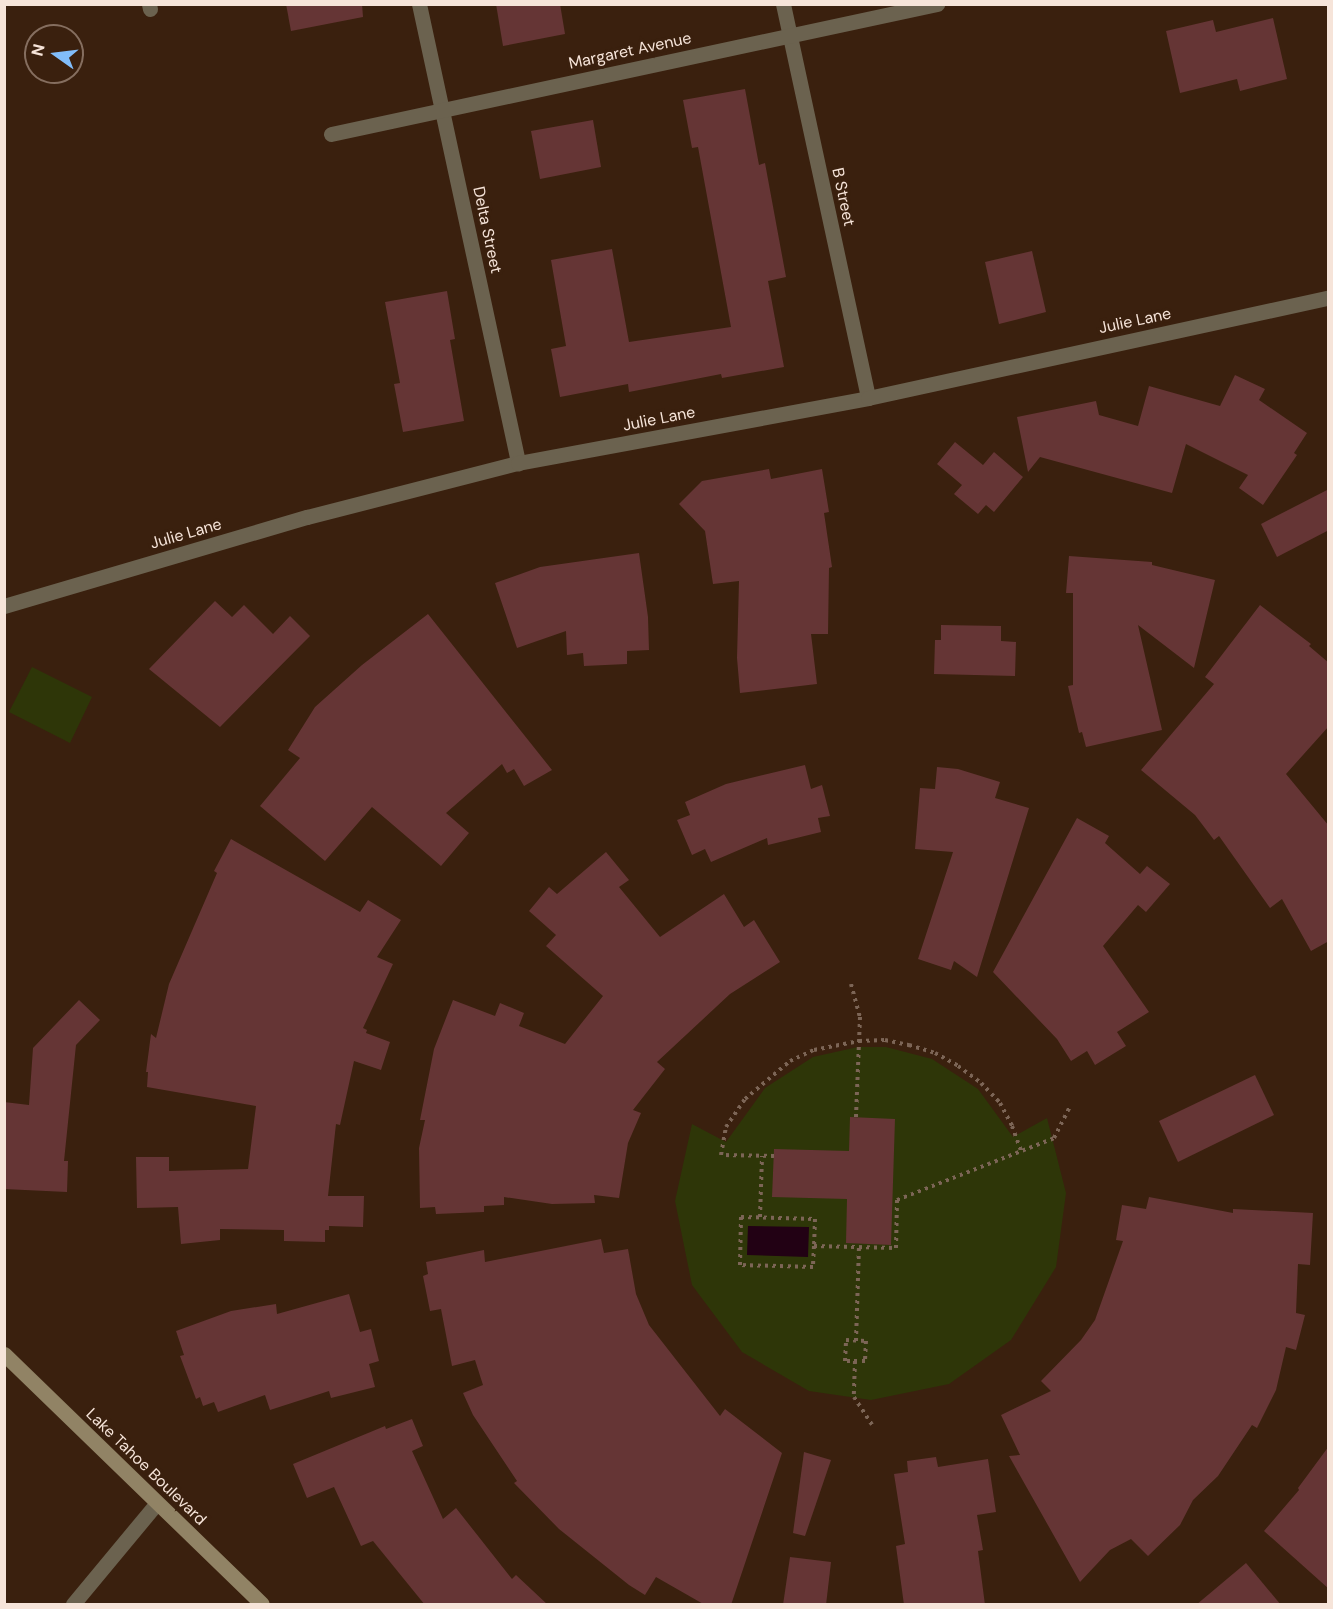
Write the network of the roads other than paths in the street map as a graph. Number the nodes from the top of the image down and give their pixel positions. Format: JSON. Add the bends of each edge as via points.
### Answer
{"nodes":[{"id":1,"x":419,"y":4,"type":"edge"},
{"id":2,"x":783,"y":4,"type":"edge"},
{"id":3,"x":937,"y":4,"type":"edge"},
{"id":4,"x":790,"y":36,"type":"junction"},
{"id":5,"x":443,"y":109,"type":"junction"},
{"id":6,"x":331,"y":135,"type":"dead end"},
{"id":7,"x":1329,"y":298,"type":"edge"},
{"id":8,"x":868,"y":398,"type":"junction"},
{"id":9,"x":518,"y":464,"type":"junction"},
{"id":10,"x":4,"y":606,"type":"edge"},
{"id":11,"x":4,"y":1354,"type":"edge"},
{"id":12,"x":157,"y":1503,"type":"junction"},
{"id":13,"x":73,"y":1605,"type":"edge"},
{"id":14,"x":262,"y":1605,"type":"edge"}],
"edges":[{"from":1,"to":5,"type":"street","name":"Delta Street"},
{"from":2,"to":4,"type":"street","name":"B Street"},
{"from":3,"to":4,"type":"street","name":"Margaret Avenue"},
{"from":4,"to":5,"type":"street","name":"Margaret Avenue"},
{"from":4,"to":8,"type":"street","name":"B Street"},
{"from":5,"to":6,"type":"street","name":"Margaret Avenue"},
{"from":5,"to":9,"type":"street","name":"Delta Street"},
{"from":7,"to":8,"type":"street","name":"Julie Lane"},
{"from":8,"to":9,"type":"street","name":"Julie Lane"},
{"from":9,"to":10,"type":"street","name":"Julie Lane","via":[[307,517]]},
{"from":11,"to":12,"type":"main road","name":"Lake Tahoe Boulevard"},
{"from":12,"to":13,"type":"street"},
{"from":12,"to":14,"type":"main road","name":"Lake Tahoe Boulevard"}]}
